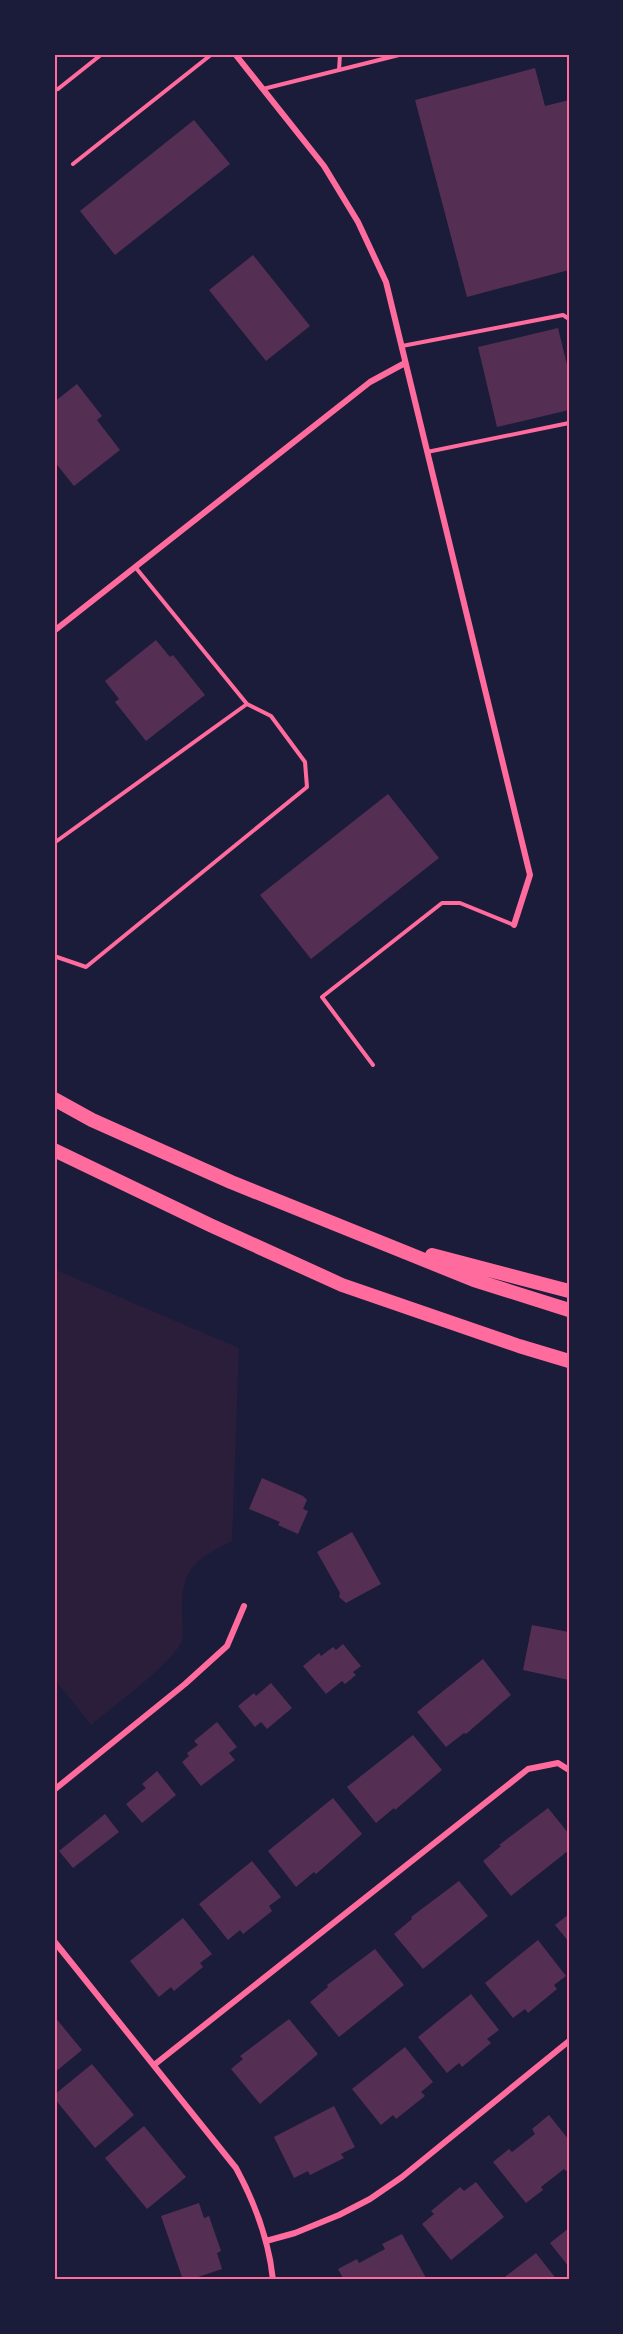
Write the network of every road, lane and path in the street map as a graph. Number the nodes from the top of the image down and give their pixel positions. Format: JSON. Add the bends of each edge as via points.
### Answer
{"nodes":[{"id":1,"x":102,"y":54,"type":"edge"},
{"id":2,"x":212,"y":54,"type":"edge"},
{"id":3,"x":235,"y":54,"type":"edge"},
{"id":4,"x":340,"y":54,"type":"edge"},
{"id":5,"x":403,"y":54,"type":"edge"},
{"id":6,"x":339,"y":70,"type":"junction"},
{"id":7,"x":263,"y":89,"type":"junction"},
{"id":8,"x":54,"y":90,"type":"edge"},
{"id":9,"x":74,"y":164,"type":"dead end"},
{"id":10,"x":569,"y":319,"type":"edge"},
{"id":11,"x":401,"y":346,"type":"junction"},
{"id":12,"x":405,"y":363,"type":"junction"},
{"id":13,"x":569,"y":423,"type":"edge"},
{"id":14,"x":427,"y":452,"type":"junction"},
{"id":15,"x":136,"y":567,"type":"junction"},
{"id":16,"x":54,"y":631,"type":"edge"},
{"id":17,"x":247,"y":704,"type":"junction"},
{"id":18,"x":54,"y":843,"type":"edge"},
{"id":19,"x":514,"y":925,"type":"joint"},
{"id":20,"x":54,"y":956,"type":"edge"},
{"id":21,"x":373,"y":1065,"type":"dead end"},
{"id":22,"x":54,"y":1100,"type":"edge"},
{"id":23,"x":54,"y":1150,"type":"edge"},
{"id":24,"x":375,"y":1240,"type":"junction"},
{"id":25,"x":569,"y":1291,"type":"edge"},
{"id":26,"x":569,"y":1310,"type":"edge"},
{"id":27,"x":569,"y":1361,"type":"edge"},
{"id":28,"x":244,"y":1606,"type":"dead end"},
{"id":29,"x":569,"y":1770,"type":"edge"},
{"id":30,"x":54,"y":1790,"type":"edge"},
{"id":31,"x":54,"y":1941,"type":"edge"},
{"id":32,"x":569,"y":2041,"type":"edge"},
{"id":33,"x":154,"y":2065,"type":"junction"},
{"id":34,"x":266,"y":2241,"type":"junction"},
{"id":35,"x":273,"y":2280,"type":"edge"}],
"edges":[{"from":1,"to":8,"type":"lane"},
{"from":2,"to":9,"type":"lane"},
{"from":3,"to":7,"type":"street"},
{"from":4,"to":6,"type":"lane"},
{"from":5,"to":6,"type":"lane"},
{"from":6,"to":7,"type":"lane"},
{"from":7,"to":11,"type":"street","via":[[324,166],[358,222],[386,282]]},
{"from":10,"to":11,"type":"lane","via":[[563,315]]},
{"from":11,"to":12,"type":"street"},
{"from":12,"to":14,"type":"street"},
{"from":12,"to":15,"type":"street","via":[[370,382]]},
{"from":13,"to":14,"type":"lane"},
{"from":14,"to":19,"type":"street","via":[[530,875]]},
{"from":15,"to":16,"type":"street"},
{"from":15,"to":17,"type":"lane"},
{"from":17,"to":18,"type":"lane"},
{"from":17,"to":20,"type":"lane","via":[[271,716],[305,762],[307,787],[86,967]]},
{"from":19,"to":21,"type":"lane","via":[[460,903],[442,903],[322,997]]},
{"from":22,"to":24,"type":"highway","via":[[231,1182]]},
{"from":23,"to":27,"type":"highway","via":[[342,1285]]},
{"from":24,"to":25,"type":"highway"},
{"from":24,"to":26,"type":"highway","via":[[474,1280]]},
{"from":28,"to":30,"type":"street","via":[[227,1646]]},
{"from":29,"to":33,"type":"street","via":[[558,1762],[528,1769]]},
{"from":31,"to":33,"type":"street"},
{"from":32,"to":34,"type":"street","via":[[370,2199],[295,2233]]},
{"from":33,"to":34,"type":"street","via":[[236,2168],[254,2202]]},
{"from":34,"to":35,"type":"street"}]}
